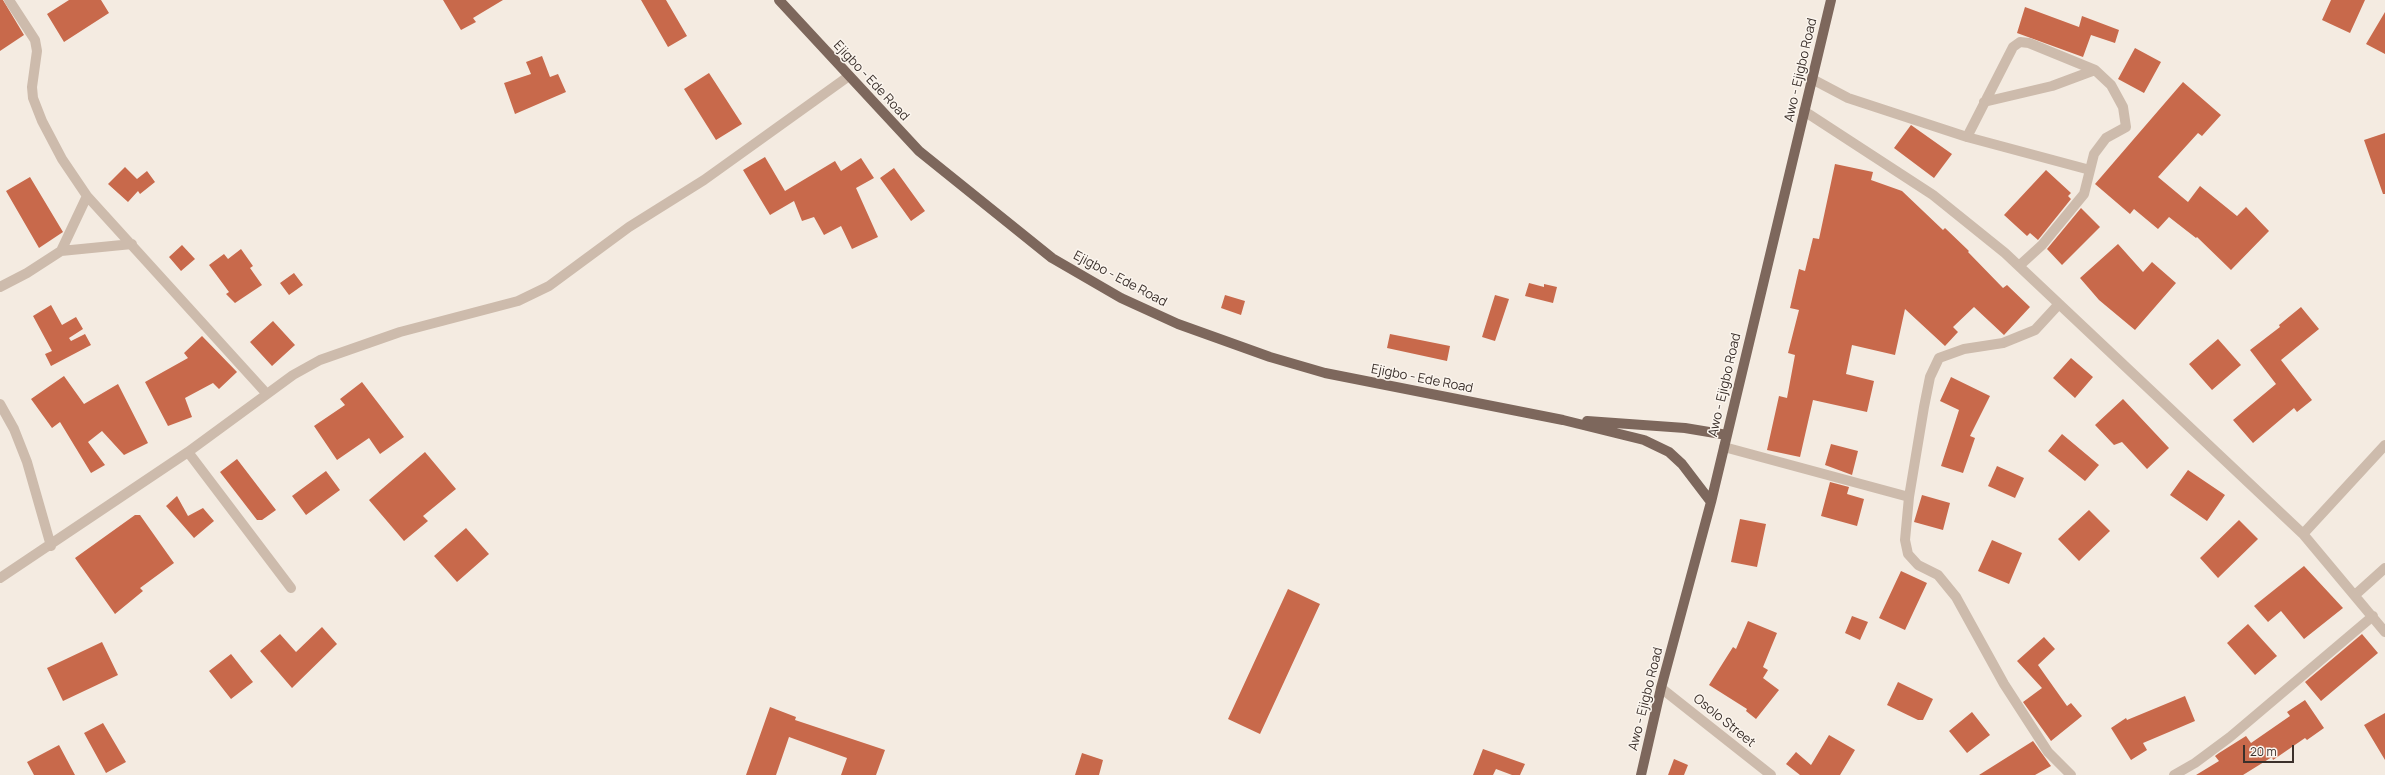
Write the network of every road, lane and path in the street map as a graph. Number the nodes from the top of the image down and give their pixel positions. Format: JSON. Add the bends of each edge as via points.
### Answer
{"nodes":[{"id":1,"x":9,"y":0,"type":"edge"},
{"id":2,"x":779,"y":0,"type":"edge"},
{"id":3,"x":1831,"y":0,"type":"edge"},
{"id":4,"x":2095,"y":70,"type":"junction"},
{"id":5,"x":848,"y":76,"type":"junction"},
{"id":6,"x":1812,"y":78,"type":"junction"},
{"id":7,"x":1984,"y":102,"type":"junction"},
{"id":8,"x":1804,"y":111,"type":"junction"},
{"id":9,"x":1967,"y":136,"type":"junction"},
{"id":10,"x":2090,"y":170,"type":"junction"},
{"id":11,"x":87,"y":196,"type":"junction"},
{"id":12,"x":132,"y":244,"type":"junction"},
{"id":13,"x":61,"y":251,"type":"junction"},
{"id":14,"x":2020,"y":266,"type":"junction"},
{"id":15,"x":0,"y":287,"type":"edge"},
{"id":16,"x":2059,"y":304,"type":"junction"},
{"id":17,"x":266,"y":394,"type":"junction"},
{"id":18,"x":0,"y":404,"type":"edge"},
{"id":19,"x":1563,"y":420,"type":"junction"},
{"id":20,"x":1727,"y":435,"type":"junction"},
{"id":21,"x":2385,"y":445,"type":"edge"},
{"id":22,"x":1724,"y":447,"type":"junction"},
{"id":23,"x":188,"y":452,"type":"junction"},
{"id":24,"x":1909,"y":498,"type":"junction"},
{"id":25,"x":1711,"y":502,"type":"junction"},
{"id":26,"x":2303,"y":534,"type":"junction"},
{"id":27,"x":51,"y":546,"type":"junction"},
{"id":28,"x":2385,"y":568,"type":"edge"},
{"id":29,"x":0,"y":578,"type":"edge"},
{"id":30,"x":291,"y":588,"type":"dead end"},
{"id":31,"x":2355,"y":595,"type":"junction"},
{"id":32,"x":2373,"y":616,"type":"junction"},
{"id":33,"x":2385,"y":632,"type":"edge"},
{"id":34,"x":1661,"y":688,"type":"junction"},
{"id":35,"x":1641,"y":775,"type":"edge"},
{"id":36,"x":1771,"y":775,"type":"edge"},
{"id":37,"x":2071,"y":775,"type":"edge"},
{"id":38,"x":2174,"y":775,"type":"edge"}],
"edges":[{"from":1,"to":11,"type":"street","via":[[35,40],[37,51],[32,87],[38,110],[62,159]]},
{"from":2,"to":5,"type":"main road","name":"Ejigbo - Ede Road"},
{"from":3,"to":6,"type":"main road","name":"Awo - Ejigbo Road"},
{"from":4,"to":7,"type":"street","via":[[2052,86]]},
{"from":4,"to":7,"type":"street","via":[[2020,42],[2013,47]]},
{"from":4,"to":10,"type":"street","via":[[2111,85],[2124,107],[2126,127],[2106,138],[2094,154]]},
{"from":5,"to":17,"type":"street","via":[[704,180],[629,227],[549,286],[518,300],[400,332],[320,360]]},
{"from":5,"to":19,"type":"main road","name":"Ejigbo - Ede Road","via":[[919,151],[1052,258],[1121,298],[1178,324],[1270,357],[1325,373]]},
{"from":6,"to":8,"type":"main road","name":"Awo - Ejigbo Road"},
{"from":6,"to":9,"type":"street","via":[[1848,98]]},
{"from":7,"to":9,"type":"street"},
{"from":8,"to":14,"type":"street","via":[[1933,194]]},
{"from":8,"to":20,"type":"main road","name":"Awo - Ejigbo Road"},
{"from":9,"to":10,"type":"street"},
{"from":10,"to":14,"type":"street","via":[[2084,194],[2042,245]]},
{"from":11,"to":12,"type":"street"},
{"from":11,"to":13,"type":"street"},
{"from":12,"to":13,"type":"street"},
{"from":12,"to":17,"type":"street"},
{"from":13,"to":15,"type":"street"},
{"from":14,"to":16,"type":"street"},
{"from":16,"to":24,"type":"street","via":[[2035,330],[2003,343],[1964,349],[1939,358],[1930,377]]},
{"from":16,"to":26,"type":"street"},
{"from":17,"to":23,"type":"street"},
{"from":18,"to":27,"type":"street","via":[[14,429],[27,462]]},
{"from":19,"to":20,"type":"main road","name":"Ejigbo - Ede Road","via":[[1685,428]]},
{"from":19,"to":25,"type":"main road","name":"Ejigbo - Ede Road","via":[[1644,440],[1664,449],[1682,464]]},
{"from":20,"to":22,"type":"main road","name":"Awo - Ejigbo Road"},
{"from":21,"to":26,"type":"street"},
{"from":22,"to":24,"type":"street"},
{"from":22,"to":25,"type":"main road","name":"Awo - Ejigbo Road"},
{"from":23,"to":27,"type":"street"},
{"from":23,"to":30,"type":"street"},
{"from":24,"to":37,"type":"street","via":[[1905,540],[1908,554],[1918,565],[1938,575],[1956,597],[2004,684],[2048,752]]},
{"from":25,"to":34,"type":"main road","name":"Awo - Ejigbo Road"},
{"from":26,"to":31,"type":"street"},
{"from":27,"to":29,"type":"street"},
{"from":28,"to":31,"type":"street"},
{"from":31,"to":32,"type":"street"},
{"from":32,"to":33,"type":"street"},
{"from":32,"to":38,"type":"street","via":[[2230,737]]},
{"from":34,"to":35,"type":"main road","name":"Awo - Ejigbo Road"},
{"from":34,"to":36,"type":"street","name":"Osolo Street"}]}
